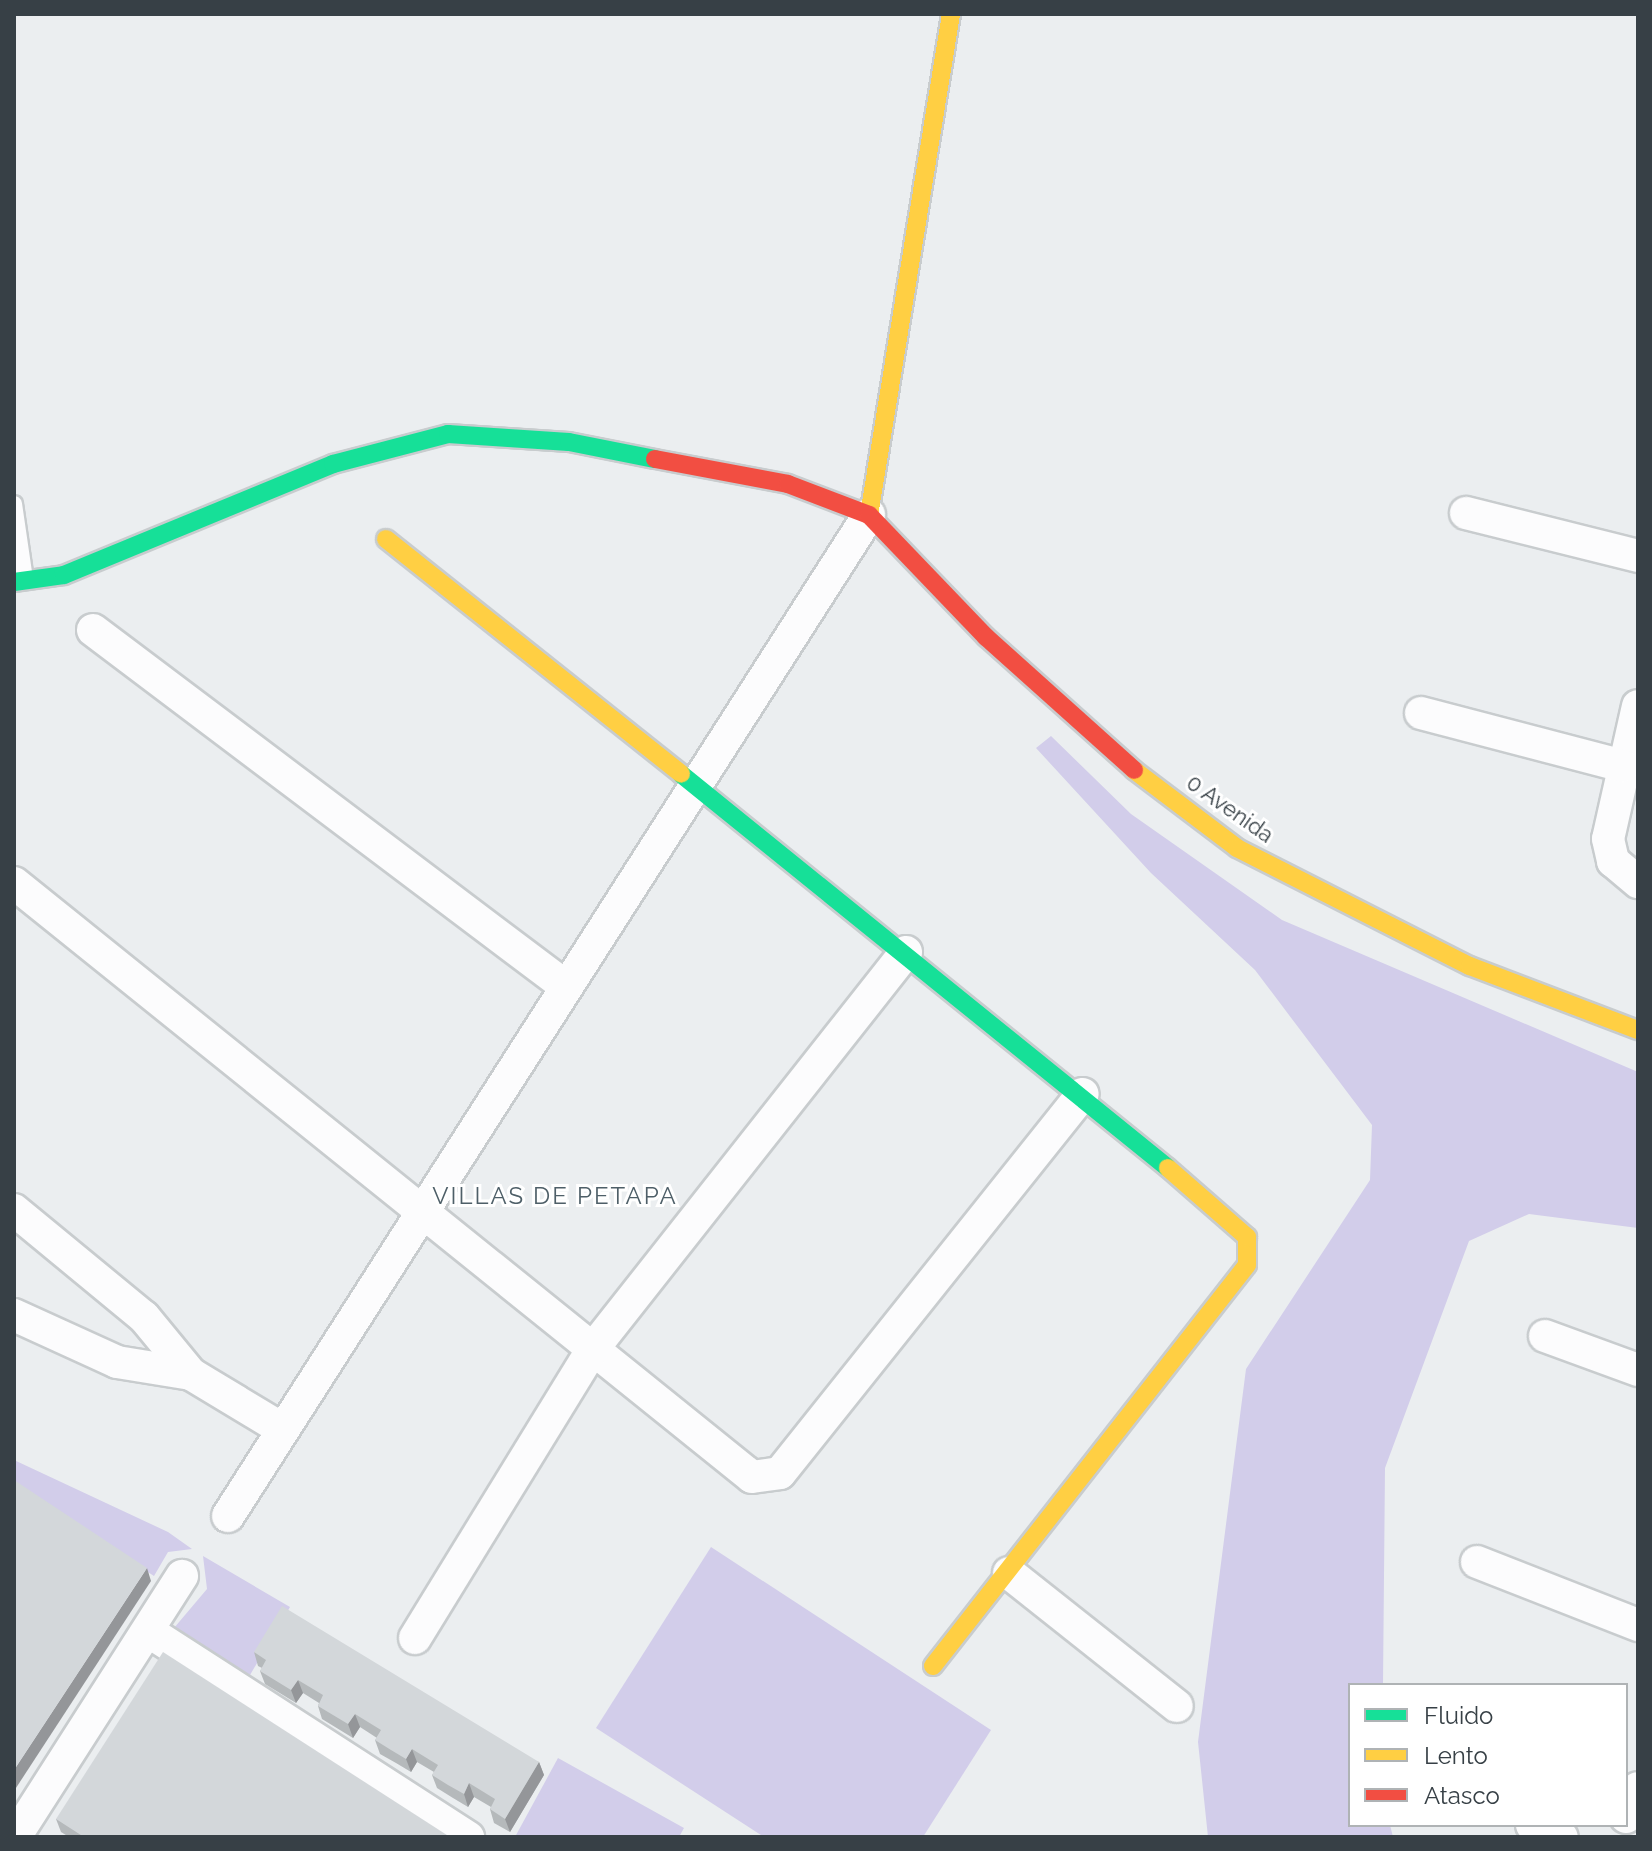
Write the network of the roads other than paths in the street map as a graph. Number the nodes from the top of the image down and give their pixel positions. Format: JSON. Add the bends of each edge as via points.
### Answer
{"nodes":[{"id":1,"x":951,"y":14,"type":"edge"},
{"id":2,"x":14,"y":504,"type":"edge"},
{"id":3,"x":1466,"y":513,"type":"dead end"},
{"id":4,"x":869,"y":515,"type":"junction"},
{"id":5,"x":386,"y":539,"type":"dead end"},
{"id":6,"x":1638,"y":556,"type":"edge"},
{"id":7,"x":20,"y":581,"type":"edge"},
{"id":8,"x":93,"y":630,"type":"dead end"},
{"id":9,"x":1638,"y":706,"type":"edge"},
{"id":10,"x":1421,"y":713,"type":"dead end"},
{"id":11,"x":1623,"y":766,"type":"junction"},
{"id":12,"x":698,"y":784,"type":"junction"},
{"id":13,"x":1638,"y":882,"type":"edge"},
{"id":14,"x":14,"y":883,"type":"edge"},
{"id":15,"x":906,"y":952,"type":"junction"},
{"id":16,"x":565,"y":986,"type":"junction"},
{"id":17,"x":1638,"y":1030,"type":"edge"},
{"id":18,"x":1083,"y":1094,"type":"junction"},
{"id":19,"x":421,"y":1207,"type":"junction"},
{"id":20,"x":14,"y":1210,"type":"edge"},
{"id":21,"x":14,"y":1315,"type":"edge"},
{"id":22,"x":1545,"y":1336,"type":"dead end"},
{"id":23,"x":592,"y":1350,"type":"junction"},
{"id":24,"x":1638,"y":1370,"type":"edge"},
{"id":25,"x":191,"y":1374,"type":"junction"},
{"id":26,"x":282,"y":1429,"type":"junction"},
{"id":27,"x":228,"y":1516,"type":"dead end"},
{"id":28,"x":1477,"y":1562,"type":"dead end"},
{"id":29,"x":1009,"y":1573,"type":"junction"},
{"id":30,"x":182,"y":1576,"type":"dead end"},
{"id":31,"x":1638,"y":1625,"type":"edge"},
{"id":32,"x":148,"y":1631,"type":"junction"},
{"id":33,"x":415,"y":1638,"type":"dead end"},
{"id":34,"x":933,"y":1666,"type":"dead end"},
{"id":35,"x":1177,"y":1706,"type":"dead end"},
{"id":36,"x":1638,"y":1788,"type":"edge"},
{"id":37,"x":1628,"y":1812,"type":"edge"},
{"id":38,"x":1537,"y":1827,"type":"edge"},
{"id":39,"x":26,"y":1833,"type":"edge"},
{"id":40,"x":468,"y":1837,"type":"edge"},
{"id":41,"x":1562,"y":1837,"type":"edge"}],
"edges":[{"from":1,"to":4,"type":"main road"},
{"from":2,"to":7,"type":"lane"},
{"from":3,"to":6,"type":"street"},
{"from":4,"to":7,"type":"main road","via":[[741,472],[501,433],[448,434],[333,464],[147,545]]},
{"from":4,"to":12,"type":"street"},
{"from":4,"to":17,"type":"main road","name":"0 Avenida","via":[[998,647],[1135,771],[1237,848],[1470,966]]},
{"from":5,"to":12,"type":"main road"},
{"from":8,"to":16,"type":"street"},
{"from":9,"to":11,"type":"street"},
{"from":10,"to":11,"type":"street"},
{"from":11,"to":13,"type":"street","via":[[1608,839],[1613,861]]},
{"from":12,"to":15,"type":"main road"},
{"from":12,"to":16,"type":"street"},
{"from":14,"to":19,"type":"street"},
{"from":15,"to":18,"type":"main road"},
{"from":15,"to":23,"type":"street"},
{"from":16,"to":19,"type":"street"},
{"from":18,"to":23,"type":"street","via":[[780,1473],[740,1473]]},
{"from":18,"to":29,"type":"main road","via":[[1242,1228],[1249,1256]]},
{"from":19,"to":23,"type":"street"},
{"from":19,"to":26,"type":"street"},
{"from":20,"to":25,"type":"street","via":[[144,1317]]},
{"from":21,"to":25,"type":"street","via":[[117,1362]]},
{"from":22,"to":24,"type":"street"},
{"from":23,"to":33,"type":"street"},
{"from":25,"to":26,"type":"street"},
{"from":26,"to":27,"type":"street"},
{"from":28,"to":31,"type":"street"},
{"from":29,"to":34,"type":"main road"},
{"from":29,"to":35,"type":"street"},
{"from":30,"to":32,"type":"street"},
{"from":32,"to":39,"type":"street"},
{"from":32,"to":40,"type":"street"},
{"from":36,"to":37,"type":"street"},
{"from":38,"to":41,"type":"street"}]}
